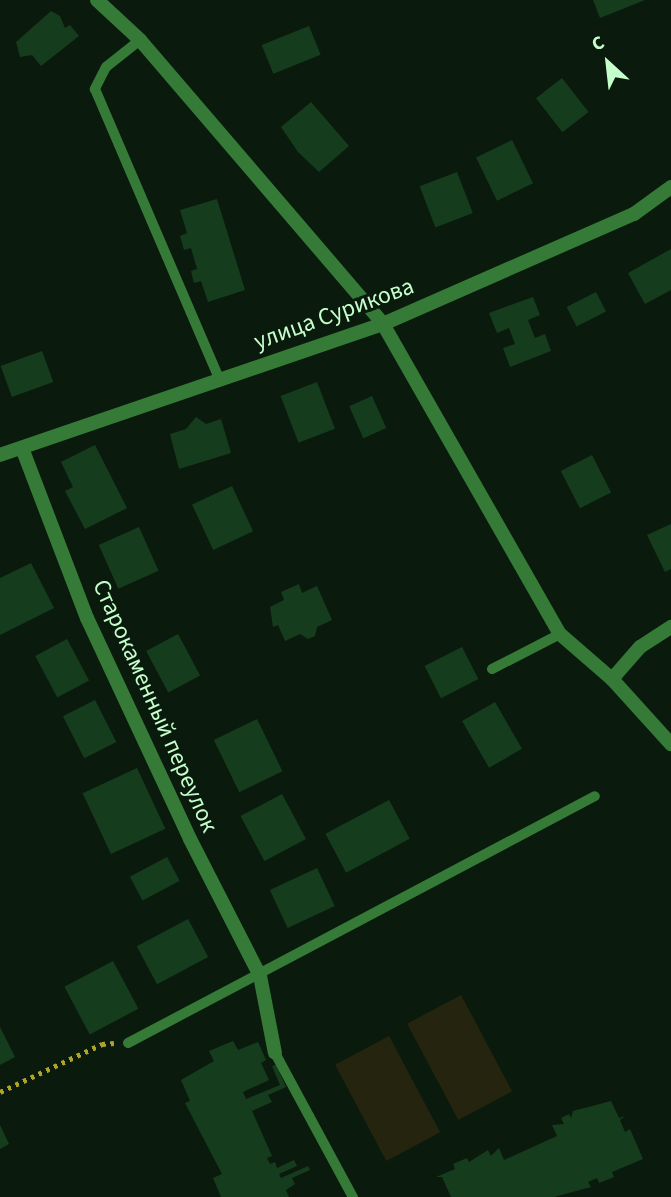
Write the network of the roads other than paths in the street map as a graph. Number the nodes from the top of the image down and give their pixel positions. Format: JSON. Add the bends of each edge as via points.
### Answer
{"nodes":[{"id":1,"x":97,"y":0,"type":"edge"},
{"id":2,"x":140,"y":40,"type":"junction"},
{"id":3,"x":671,"y":187,"type":"edge"},
{"id":4,"x":383,"y":324,"type":"junction"},
{"id":5,"x":220,"y":381,"type":"junction"},
{"id":6,"x":22,"y":448,"type":"junction"},
{"id":7,"x":0,"y":455,"type":"edge"},
{"id":8,"x":671,"y":627,"type":"edge"},
{"id":9,"x":560,"y":634,"type":"junction"},
{"id":10,"x":492,"y":669,"type":"dead end"},
{"id":11,"x":612,"y":679,"type":"junction"},
{"id":12,"x":671,"y":744,"type":"edge"},
{"id":13,"x":595,"y":796,"type":"dead end"},
{"id":14,"x":260,"y":976,"type":"junction"},
{"id":15,"x":128,"y":1043,"type":"road end"},
{"id":16,"x":275,"y":1053,"type":"joint"},
{"id":17,"x":353,"y":1197,"type":"edge"}],
"edges":[{"from":1,"to":2,"type":"street"},
{"from":2,"to":4,"type":"street"},
{"from":2,"to":5,"type":"lane","via":[[106,67],[95,89]]},
{"from":3,"to":4,"type":"street","name":"улица Сурикова","via":[[634,214]]},
{"from":4,"to":5,"type":"street","name":"улица Сурикова"},
{"from":4,"to":9,"type":"street"},
{"from":5,"to":6,"type":"street","name":"улица Сурикова"},
{"from":6,"to":7,"type":"street","name":"улица Сурикова"},
{"from":6,"to":14,"type":"street","name":"Старокаменный переулок","via":[[87,618]]},
{"from":8,"to":11,"type":"street","via":[[640,647]]},
{"from":9,"to":10,"type":"lane"},
{"from":9,"to":11,"type":"street"},
{"from":11,"to":12,"type":"street"},
{"from":13,"to":14,"type":"lane"},
{"from":14,"to":15,"type":"lane"},
{"from":14,"to":16,"type":"street","name":"Старокаменный переулок"},
{"from":16,"to":17,"type":"lane"}]}
